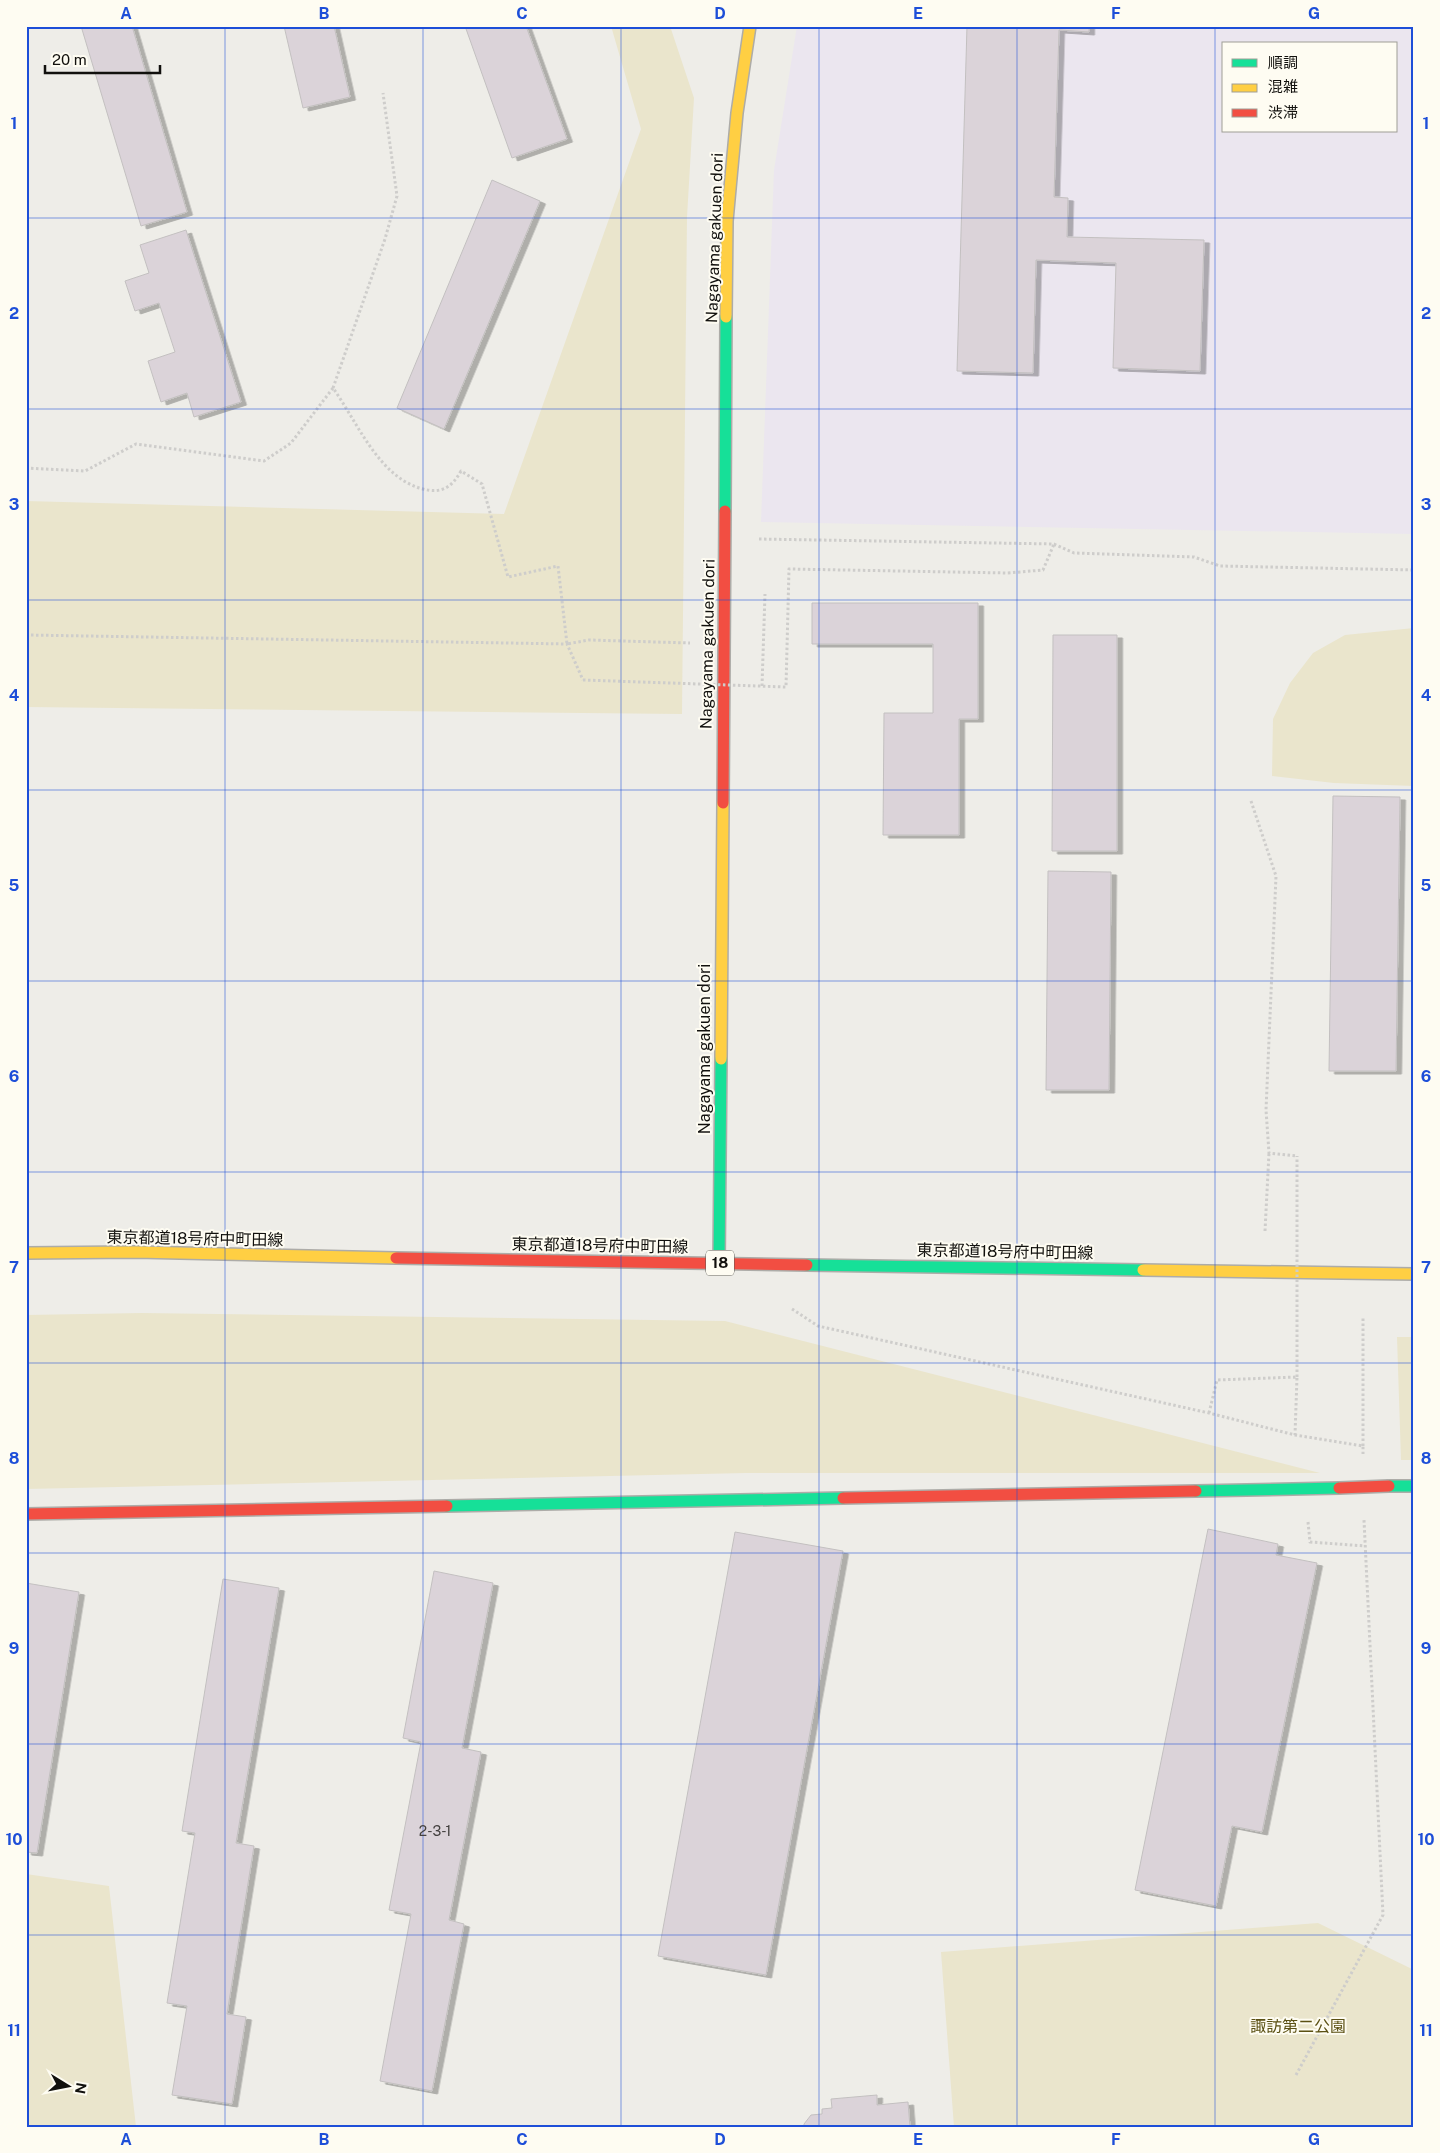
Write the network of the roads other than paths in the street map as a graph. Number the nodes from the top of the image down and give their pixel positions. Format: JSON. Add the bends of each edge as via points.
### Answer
{"nodes":[{"id":1,"x":750,"y":26,"type":"edge"},
{"id":2,"x":26,"y":1253,"type":"edge"},
{"id":3,"x":719,"y":1263,"type":"junction"},
{"id":4,"x":1414,"y":1274,"type":"edge"},
{"id":5,"x":1414,"y":1486,"type":"edge"},
{"id":6,"x":26,"y":1514,"type":"edge"}],
"edges":[{"from":1,"to":3,"type":"street","name":"Nagayama gakuen dori","via":[[737,112],[727,221]]},
{"from":2,"to":3,"type":"street","name":"東京都道18号府中町田線","number":"18","via":[[136,1252]]},
{"from":3,"to":4,"type":"street","name":"東京都道18号府中町田線","number":"18"},
{"from":5,"to":6,"type":"street","bridge":true}]}
